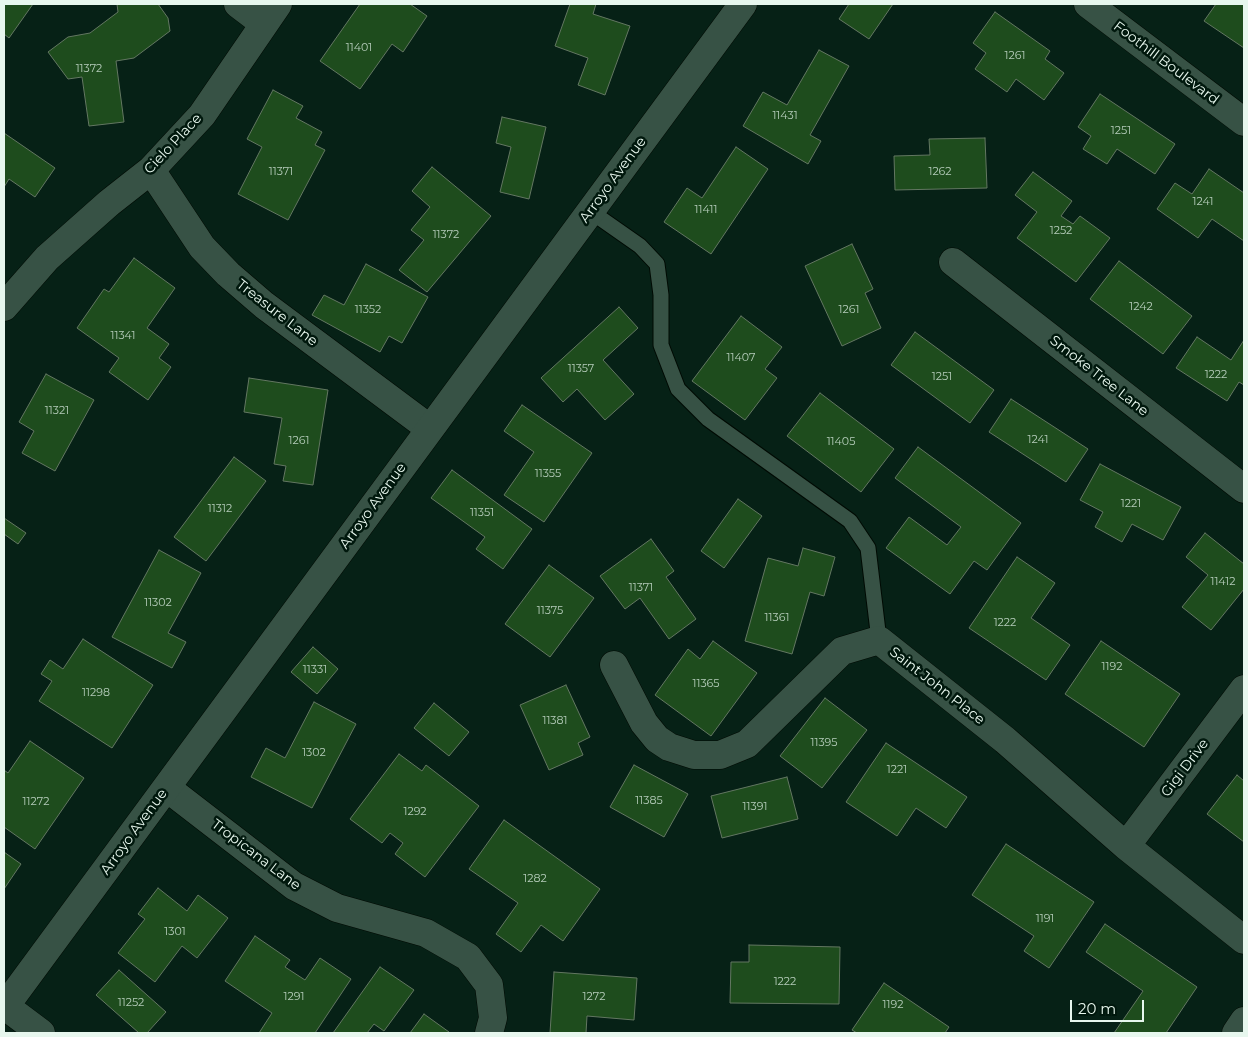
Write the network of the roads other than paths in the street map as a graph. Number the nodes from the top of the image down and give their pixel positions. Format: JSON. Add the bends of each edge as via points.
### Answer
{"nodes":[{"id":1,"x":238,"y":4,"type":"edge"},
{"id":2,"x":743,"y":4,"type":"edge"},
{"id":3,"x":1088,"y":4,"type":"edge"},
{"id":4,"x":271,"y":13,"type":"edge"},
{"id":5,"x":1244,"y":122,"type":"edge"},
{"id":6,"x":151,"y":170,"type":"junction"},
{"id":7,"x":590,"y":211,"type":"junction"},
{"id":8,"x":953,"y":262,"type":"dead end"},
{"id":9,"x":5,"y":302,"type":"edge"},
{"id":10,"x":429,"y":428,"type":"junction"},
{"id":11,"x":1244,"y":489,"type":"edge"},
{"id":12,"x":879,"y":640,"type":"junction"},
{"id":13,"x":614,"y":665,"type":"dead end"},
{"id":14,"x":1244,"y":689,"type":"edge"},
{"id":15,"x":167,"y":788,"type":"junction"},
{"id":16,"x":1126,"y":846,"type":"junction"},
{"id":17,"x":1244,"y":940,"type":"edge"},
{"id":18,"x":4,"y":1007,"type":"edge"},
{"id":19,"x":1244,"y":1021,"type":"edge"},
{"id":20,"x":41,"y":1033,"type":"edge"},
{"id":21,"x":489,"y":1033,"type":"edge"},
{"id":22,"x":1236,"y":1033,"type":"edge"}],
"edges":[{"from":1,"to":4,"type":"street"},
{"from":2,"to":7,"type":"street","name":"Arroyo Avenue"},
{"from":3,"to":5,"type":"street","name":"Foothill Boulevard"},
{"from":4,"to":6,"type":"street","name":"Cielo Place","via":[[202,115]]},
{"from":6,"to":9,"type":"street","name":"Cielo Place","via":[[48,258]]},
{"from":6,"to":10,"type":"street","name":"Treasure Lane","via":[[202,247],[228,274],[264,306]]},
{"from":7,"to":10,"type":"street","name":"Arroyo Avenue"},
{"from":7,"to":12,"type":"lane","via":[[640,246],[657,264],[661,345],[678,389],[708,419],[850,522],[868,548]]},
{"from":8,"to":11,"type":"street","name":"Smoke Tree Lane"},
{"from":10,"to":15,"type":"street","name":"Arroyo Avenue"},
{"from":12,"to":13,"type":"street","name":"Saint John Place","via":[[842,651],[747,744],[720,755],[694,755],[669,748],[657,739],[644,723]]},
{"from":12,"to":16,"type":"street","name":"Saint John Place","via":[[1005,740]]},
{"from":14,"to":16,"type":"street","name":"Gigi Drive"},
{"from":15,"to":18,"type":"street","name":"Arroyo Avenue"},
{"from":15,"to":21,"type":"street","name":"Tropicana Lane","via":[[294,886],[337,908],[426,933],[468,957],[489,985],[492,1018]]},
{"from":16,"to":17,"type":"street","name":"Saint John Place"},
{"from":18,"to":20,"type":"street"},
{"from":19,"to":22,"type":"street"}]}
